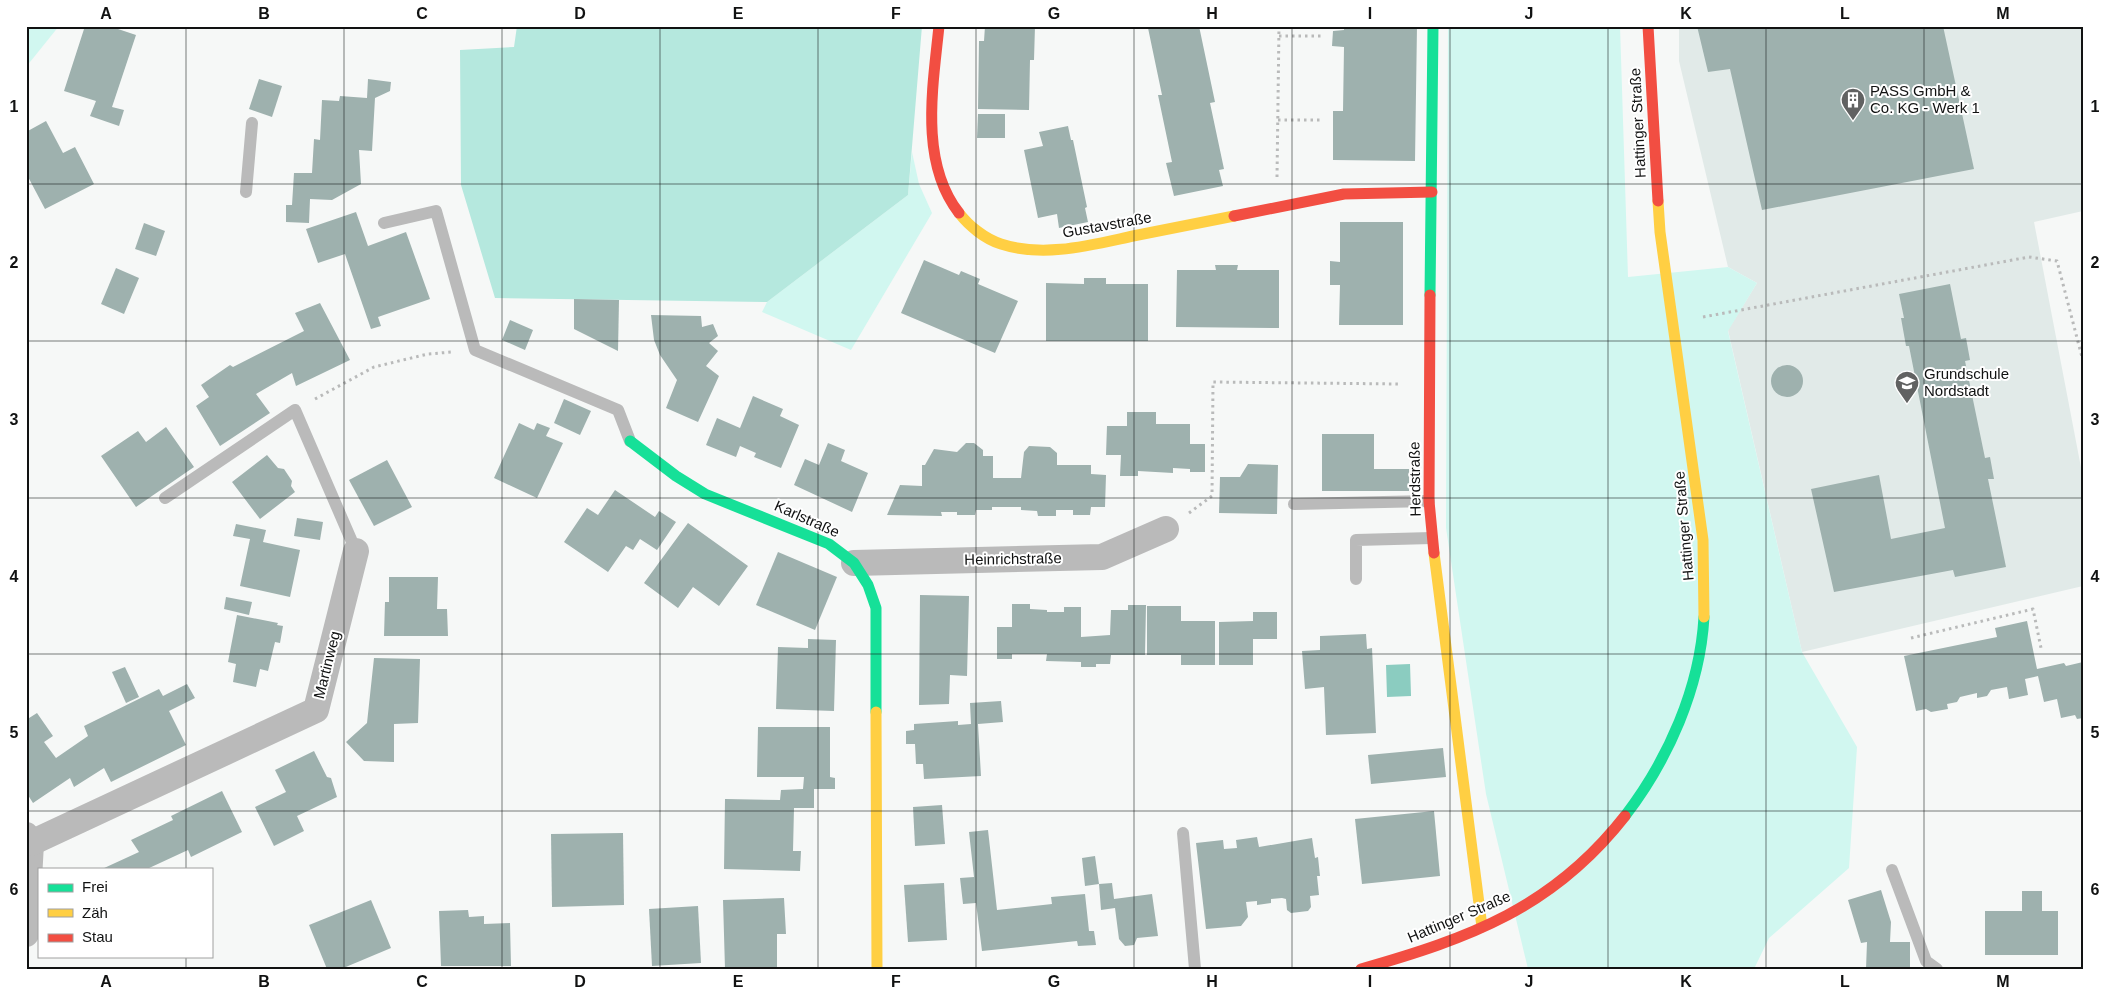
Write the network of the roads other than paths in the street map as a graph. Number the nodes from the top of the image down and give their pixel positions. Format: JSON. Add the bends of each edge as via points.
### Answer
{"nodes":[{"id":1,"x":939,"y":26,"type":"edge"},
{"id":2,"x":1433,"y":26,"type":"edge"},
{"id":3,"x":1648,"y":26,"type":"edge"},
{"id":4,"x":252,"y":124,"type":"dead end"},
{"id":5,"x":246,"y":192,"type":"dead end"},
{"id":6,"x":1432,"y":192,"type":"junction"},
{"id":7,"x":384,"y":223,"type":"dead end"},
{"id":8,"x":630,"y":441,"type":"joint"},
{"id":9,"x":165,"y":498,"type":"dead end"},
{"id":10,"x":1429,"y":501,"type":"junction"},
{"id":11,"x":1294,"y":504,"type":"dead end"},
{"id":12,"x":1166,"y":529,"type":"road end"},
{"id":13,"x":1432,"y":538,"type":"junction"},
{"id":14,"x":356,"y":551,"type":"joint"},
{"id":15,"x":854,"y":563,"type":"junction"},
{"id":16,"x":1356,"y":579,"type":"dead end"},
{"id":17,"x":1183,"y":833,"type":"dead end"},
{"id":18,"x":29,"y":839,"type":"edge"},
{"id":19,"x":1892,"y":870,"type":"dead end"},
{"id":20,"x":1482,"y":927,"type":"junction"},
{"id":21,"x":26,"y":934,"type":"edge"},
{"id":22,"x":878,"y":969,"type":"edge"},
{"id":23,"x":1195,"y":969,"type":"edge"},
{"id":24,"x":1361,"y":969,"type":"edge"},
{"id":25,"x":1937,"y":969,"type":"edge"}],
"edges":[{"from":1,"to":6,"type":"street","name":"Gustavstraße","via":[[931,106],[938,175],[949,201],[968,224],[994,241],[1030,249],[1069,249],[1344,194]]},
{"from":2,"to":6,"type":"street","name":"Herdstraße"},
{"from":3,"to":20,"type":"street","name":"Hattinger Straße","via":[[1660,232],[1703,540],[1700,648],[1686,702],[1669,746],[1620,825],[1564,878],[1516,911]]},
{"from":4,"to":5,"type":"lane"},
{"from":6,"to":10,"type":"street","name":"Herdstraße"},
{"from":7,"to":8,"type":"lane","name":"Karlstraße","via":[[436,211],[475,350],[618,410]]},
{"from":8,"to":15,"type":"street","name":"Karlstraße","via":[[705,494],[830,544]]},
{"from":9,"to":14,"type":"lane","name":"Martinweg","via":[[295,410]]},
{"from":10,"to":11,"type":"lane"},
{"from":10,"to":13,"type":"street","name":"Herdstraße"},
{"from":12,"to":15,"type":"street","name":"Heinrichstraße","via":[[1102,557]]},
{"from":13,"to":16,"type":"lane","via":[[1356,540]]},
{"from":13,"to":20,"type":"street","name":"Herdstraße"},
{"from":14,"to":18,"type":"street","name":"Martinweg","via":[[316,710]]},
{"from":15,"to":22,"type":"street","name":"Karlstraße","via":[[868,585],[876,608]]},
{"from":17,"to":23,"type":"lane"},
{"from":18,"to":21,"type":"street"},
{"from":19,"to":25,"type":"lane","via":[[1926,961]]},
{"from":20,"to":24,"type":"street","name":"Hattinger Straße","via":[[1416,953]]}]}
